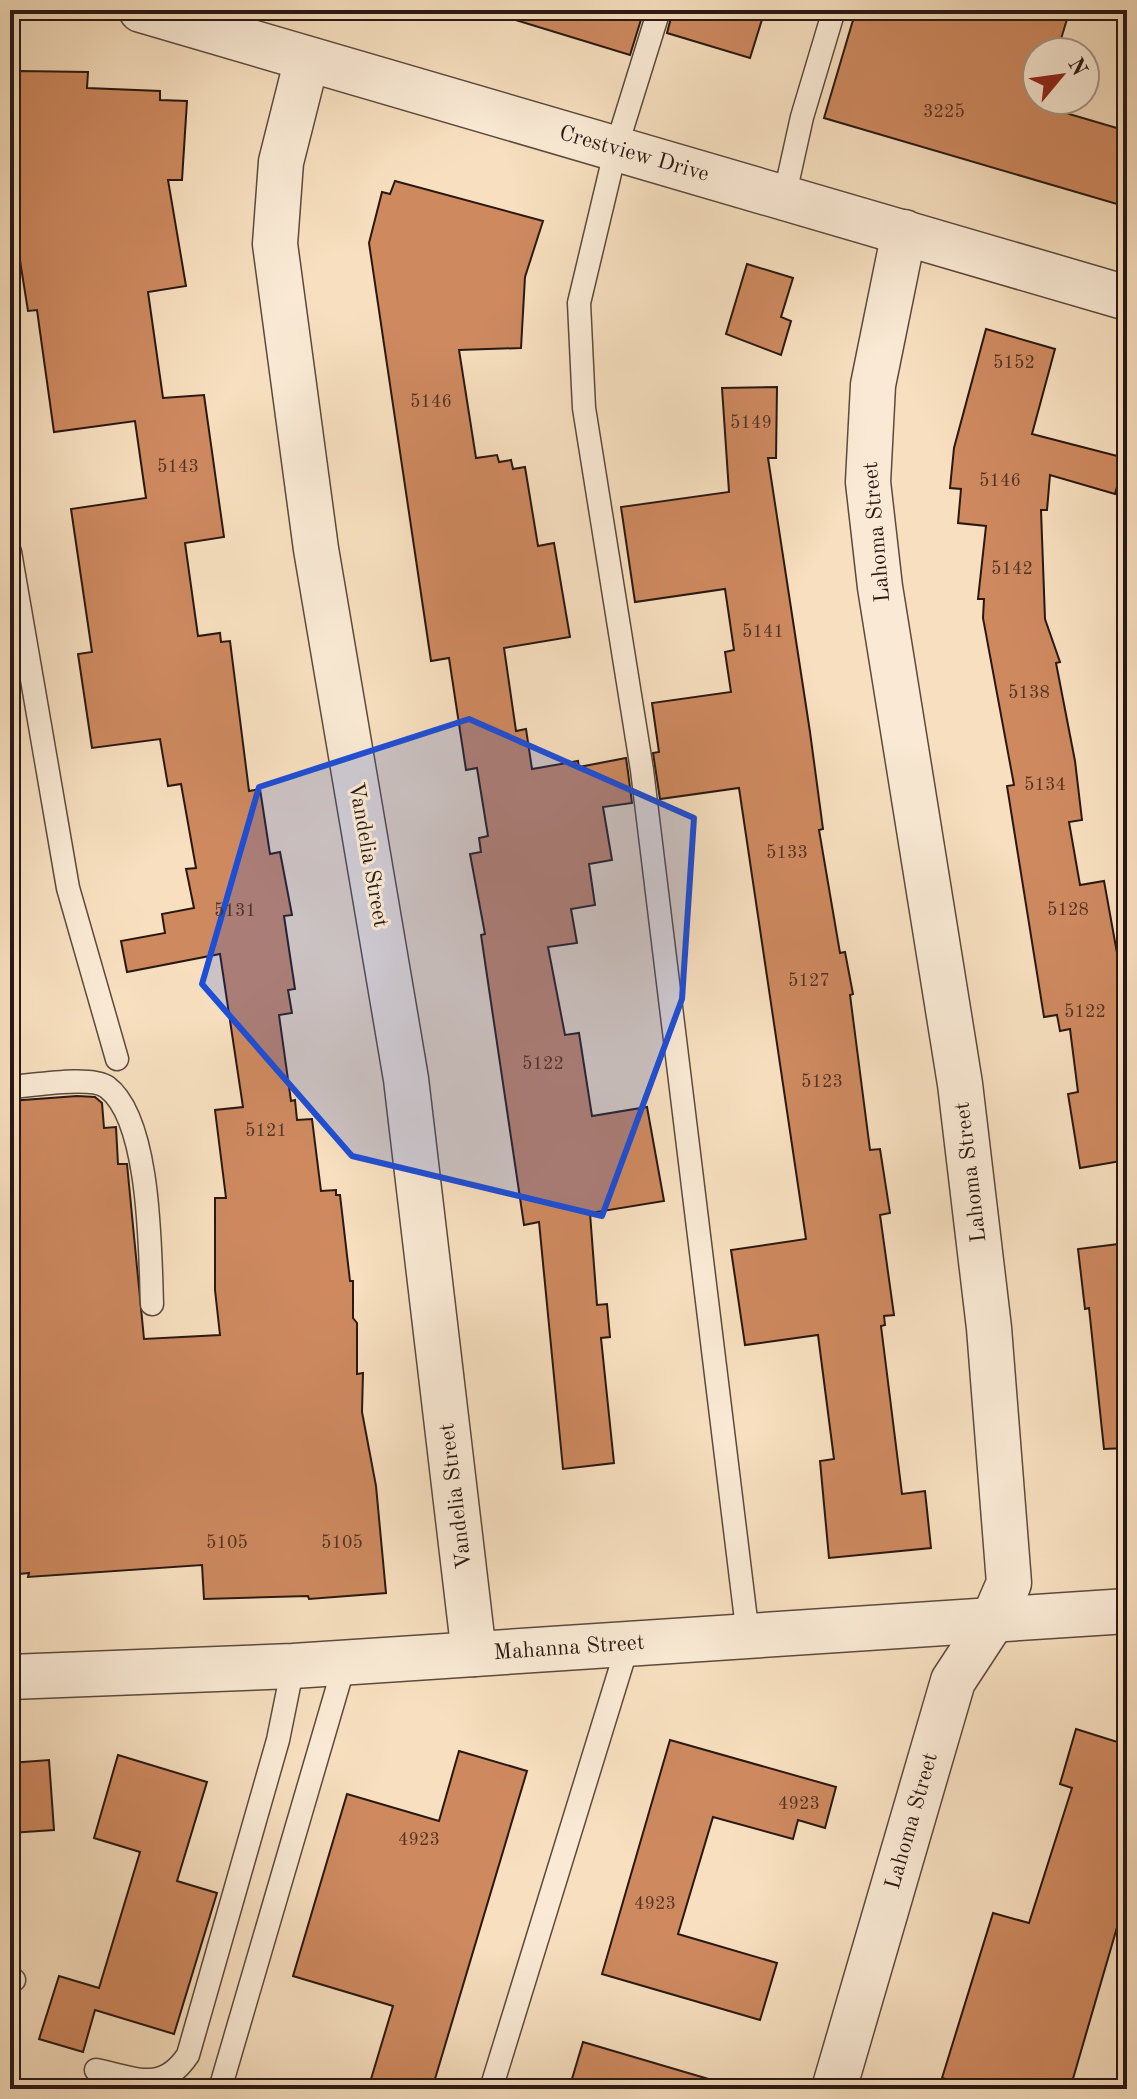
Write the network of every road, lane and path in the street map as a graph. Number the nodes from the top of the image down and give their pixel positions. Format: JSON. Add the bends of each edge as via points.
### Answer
{"nodes":[{"id":1,"x":141,"y":10,"type":"edge"},
{"id":2,"x":659,"y":10,"type":"edge"},
{"id":3,"x":834,"y":10,"type":"edge"},
{"id":4,"x":206,"y":19,"type":"edge"},
{"id":5,"x":307,"y":59,"type":"junction"},
{"id":6,"x":616,"y":148,"type":"junction"},
{"id":7,"x":784,"y":198,"type":"junction"},
{"id":8,"x":904,"y":232,"type":"junction"},
{"id":9,"x":1127,"y":298,"type":"edge"},
{"id":10,"x":10,"y":552,"type":"edge"},
{"id":11,"x":117,"y":1059,"type":"dead end"},
{"id":12,"x":10,"y":1087,"type":"edge"},
{"id":13,"x":152,"y":1304,"type":"dead end"},
{"id":14,"x":1127,"y":1611,"type":"edge"},
{"id":15,"x":993,"y":1620,"type":"junction"},
{"id":16,"x":748,"y":1636,"type":"junction"},
{"id":17,"x":628,"y":1644,"type":"junction"},
{"id":18,"x":474,"y":1654,"type":"junction"},
{"id":19,"x":345,"y":1662,"type":"junction"},
{"id":20,"x":293,"y":1666,"type":"junction"},
{"id":21,"x":10,"y":1677,"type":"edge"},
{"id":22,"x":96,"y":2070,"type":"dead end"},
{"id":23,"x":220,"y":2089,"type":"edge"},
{"id":24,"x":491,"y":2089,"type":"edge"},
{"id":25,"x":834,"y":2089,"type":"edge"}],
"edges":[{"from":1,"to":4,"type":"street","name":"Crestview Drive"},
{"from":2,"to":6,"type":"lane"},
{"from":3,"to":7,"type":"lane"},
{"from":4,"to":5,"type":"street","name":"Crestview Drive"},
{"from":5,"to":6,"type":"street","name":"Crestview Drive"},
{"from":5,"to":18,"type":"street","name":"Vandelia Street","via":[[281,162],[275,244],[316,549],[406,1079]]},
{"from":6,"to":7,"type":"street","name":"Crestview Drive"},
{"from":6,"to":16,"type":"lane","via":[[579,303],[584,408],[642,770]]},
{"from":7,"to":8,"type":"street","name":"Crestview Drive"},
{"from":8,"to":9,"type":"street","name":"Crestview Drive"},
{"from":8,"to":15,"type":"street","name":"Lahoma Street","via":[[873,385],[868,482],[880,587],[960,1084],[989,1328],[1009,1553],[1009,1583]]},
{"from":10,"to":11,"type":"lane","via":[[68,888]]},
{"from":12,"to":13,"type":"lane","via":[[90,1082],[106,1086],[119,1102],[136,1140],[146,1188]]},
{"from":14,"to":15,"type":"street","name":"Mahanna Street"},
{"from":15,"to":16,"type":"street","name":"Mahanna Street"},
{"from":15,"to":25,"type":"street","name":"Lahoma Street","via":[[953,1681]]},
{"from":16,"to":17,"type":"street","name":"Mahanna Street"},
{"from":17,"to":18,"type":"street","name":"Mahanna Street"},
{"from":17,"to":24,"type":"lane"},
{"from":18,"to":19,"type":"street","name":"Mahanna Street"},
{"from":19,"to":20,"type":"street","name":"Mahanna Street"},
{"from":19,"to":23,"type":"lane"},
{"from":20,"to":21,"type":"street","name":"Mahanna Street"},
{"from":20,"to":22,"type":"lane","via":[[278,1740],[188,2055],[168,2078],[153,2081]]}]}
